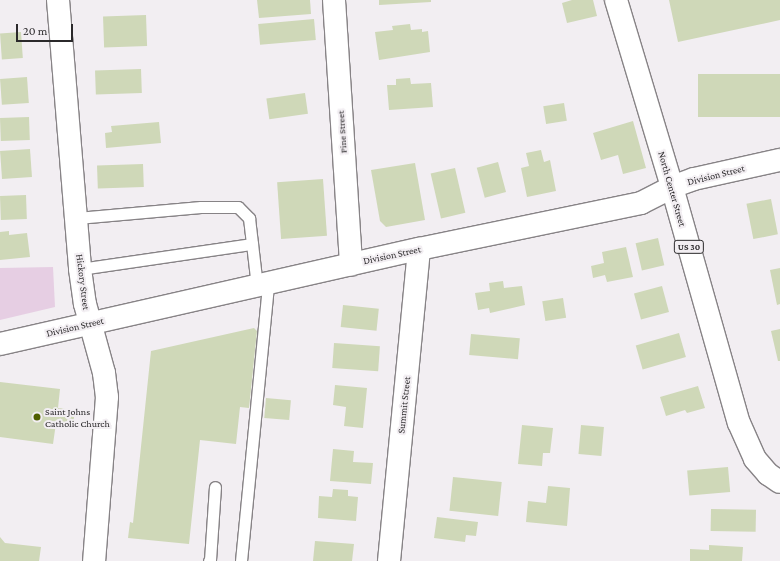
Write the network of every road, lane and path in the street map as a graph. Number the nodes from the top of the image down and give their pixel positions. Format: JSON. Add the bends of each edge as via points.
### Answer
{"nodes":[{"id":1,"x":58,"y":0,"type":"edge"},
{"id":2,"x":334,"y":0,"type":"edge"},
{"id":3,"x":616,"y":0,"type":"edge"},
{"id":4,"x":780,"y":160,"type":"edge"},
{"id":5,"x":672,"y":187,"type":"junction"},
{"id":6,"x":77,"y":218,"type":"junction"},
{"id":7,"x":252,"y":244,"type":"junction"},
{"id":8,"x":419,"y":249,"type":"junction"},
{"id":9,"x":351,"y":264,"type":"junction"},
{"id":10,"x":80,"y":270,"type":"junction"},
{"id":11,"x":262,"y":285,"type":"junction"},
{"id":12,"x":90,"y":323,"type":"junction"},
{"id":13,"x":0,"y":344,"type":"edge"},
{"id":14,"x":780,"y":482,"type":"edge"},
{"id":15,"x":215,"y":487,"type":"dead end"},
{"id":16,"x":94,"y":561,"type":"edge"},
{"id":17,"x":209,"y":561,"type":"edge"},
{"id":18,"x":241,"y":561,"type":"edge"},
{"id":19,"x":388,"y":561,"type":"edge"}],
"edges":[{"from":1,"to":6,"type":"street","name":"Hickory Street"},
{"from":2,"to":9,"type":"street","name":"Pine Street"},
{"from":3,"to":5,"type":"street","name":"North Center Street","number":"US 30"},
{"from":4,"to":5,"type":"street","name":"Division Street","via":[[694,179]]},
{"from":5,"to":8,"type":"street","name":"Division Street","via":[[641,203]]},
{"from":5,"to":14,"type":"street","name":"North Center Street","number":"US 30","via":[[739,423],[755,459],[768,474]]},
{"from":6,"to":7,"type":"lane","via":[[201,207],[238,207],[249,218]]},
{"from":6,"to":10,"type":"street","name":"Hickory Street"},
{"from":7,"to":10,"type":"lane"},
{"from":7,"to":11,"type":"lane"},
{"from":8,"to":9,"type":"street","name":"Division Street"},
{"from":8,"to":19,"type":"street","name":"Summit Street"},
{"from":9,"to":11,"type":"street","name":"Division Street"},
{"from":10,"to":12,"type":"street","name":"Hickory Street"},
{"from":11,"to":12,"type":"street","name":"Division Street"},
{"from":11,"to":18,"type":"lane"},
{"from":12,"to":13,"type":"street","name":"Division Street"},
{"from":12,"to":16,"type":"street","name":"Hickory Street","via":[[104,373],[107,397]]},
{"from":15,"to":17,"type":"lane"}]}
